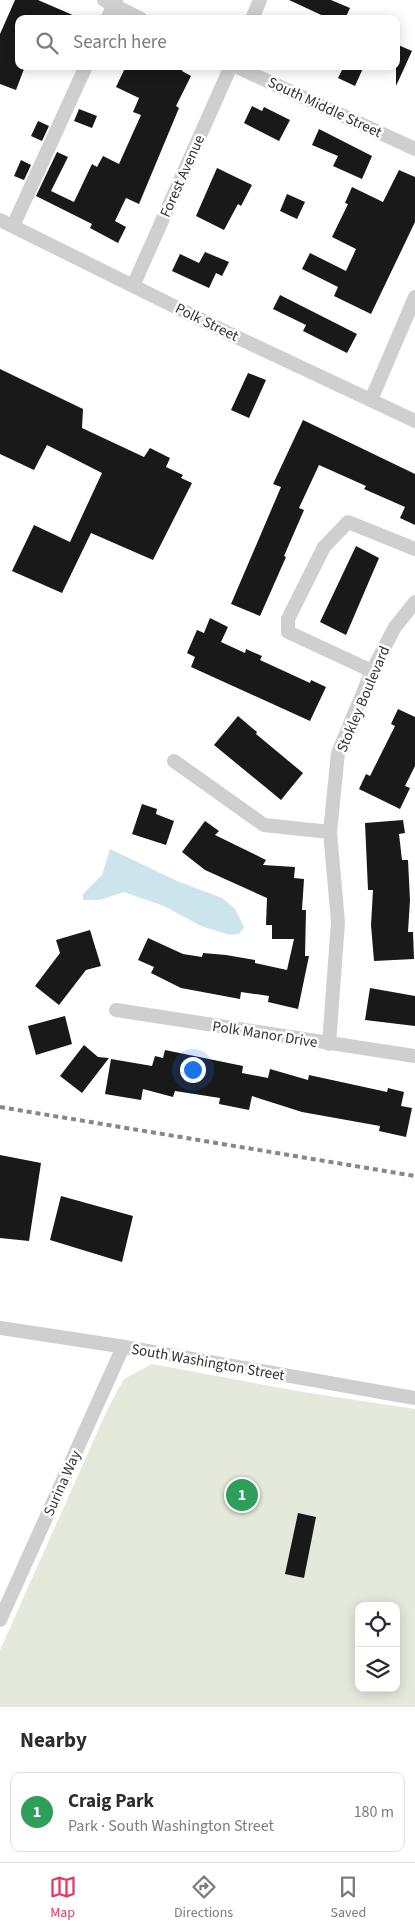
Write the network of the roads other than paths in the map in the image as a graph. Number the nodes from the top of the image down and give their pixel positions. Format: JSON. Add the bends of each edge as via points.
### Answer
{"nodes":[{"id":1,"x":260,"y":0,"type":"edge"},
{"id":2,"x":111,"y":2,"type":"edge"},
{"id":3,"x":108,"y":15,"type":"edge"},
{"id":4,"x":134,"y":15,"type":"edge"},
{"id":5,"x":254,"y":15,"type":"edge"},
{"id":6,"x":84,"y":70,"type":"edge"},
{"id":7,"x":229,"y":70,"type":"edge"},
{"id":8,"x":245,"y":70,"type":"edge"},
{"id":9,"x":415,"y":149,"type":"edge"},
{"id":10,"x":0,"y":220,"type":"edge"},
{"id":11,"x":13,"y":226,"type":"junction"},
{"id":12,"x":133,"y":286,"type":"junction"},
{"id":13,"x":415,"y":297,"type":"edge"},
{"id":14,"x":371,"y":400,"type":"junction"},
{"id":15,"x":415,"y":421,"type":"edge"},
{"id":16,"x":415,"y":550,"type":"edge"},
{"id":17,"x":415,"y":602,"type":"edge"},
{"id":18,"x":372,"y":671,"type":"junction"},
{"id":19,"x":174,"y":761,"type":"dead end"},
{"id":20,"x":330,"y":832,"type":"junction"},
{"id":21,"x":116,"y":1010,"type":"dead end"},
{"id":22,"x":329,"y":1044,"type":"junction"},
{"id":23,"x":415,"y":1056,"type":"edge"},
{"id":24,"x":0,"y":1328,"type":"edge"},
{"id":25,"x":123,"y":1347,"type":"junction"},
{"id":26,"x":415,"y":1398,"type":"edge"},
{"id":27,"x":0,"y":1620,"type":"edge"}],
"edges":[{"from":1,"to":5,"type":"street"},
{"from":2,"to":3,"type":"street"},
{"from":2,"to":4,"type":"street"},
{"from":6,"to":11,"type":"street"},
{"from":7,"to":12,"type":"street","name":"Forest Avenue"},
{"from":8,"to":9,"type":"street","name":"South Middle Street"},
{"from":10,"to":11,"type":"street","name":"Polk Street"},
{"from":11,"to":12,"type":"street","name":"Polk Street"},
{"from":12,"to":14,"type":"street","name":"Polk Street"},
{"from":13,"to":14,"type":"street"},
{"from":14,"to":15,"type":"street","name":"Polk Street"},
{"from":16,"to":18,"type":"street","via":[[348,522],[324,547],[288,619],[288,632]]},
{"from":17,"to":18,"type":"street","name":"Stokley Boulevard","via":[[395,627]]},
{"from":18,"to":20,"type":"street","name":"Stokley Boulevard","via":[[338,753]]},
{"from":19,"to":20,"type":"street","via":[[264,825]]},
{"from":20,"to":22,"type":"street","name":"Stokley Boulevard","via":[[338,922]]},
{"from":21,"to":22,"type":"street","name":"Polk Manor Drive"},
{"from":22,"to":23,"type":"street","name":"Polk Manor Drive"},
{"from":24,"to":25,"type":"street","name":"South Washington Street"},
{"from":25,"to":26,"type":"street","name":"South Washington Street"},
{"from":25,"to":27,"type":"street","name":"Surina Way"}]}
